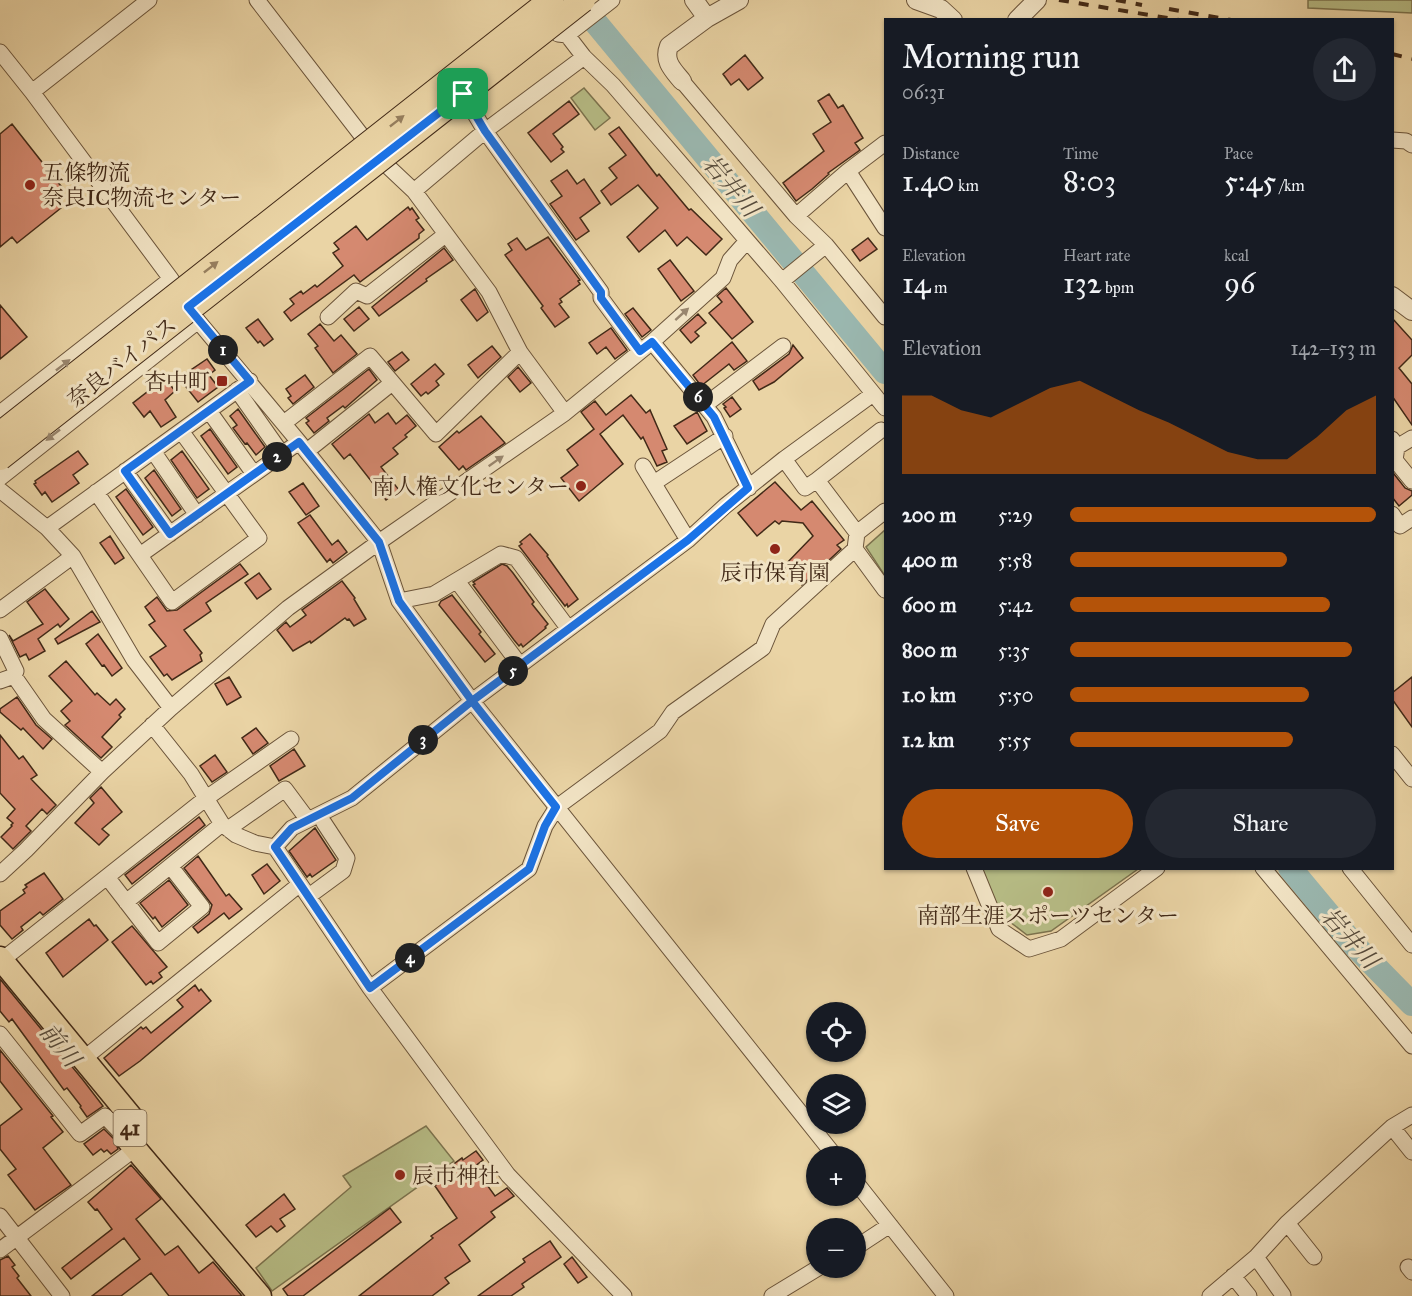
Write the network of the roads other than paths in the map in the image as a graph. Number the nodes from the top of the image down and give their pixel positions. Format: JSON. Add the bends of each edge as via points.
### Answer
{"nodes":[{"id":1,"x":149,"y":0,"type":"edge"},
{"id":2,"x":257,"y":0,"type":"edge"},
{"id":3,"x":541,"y":0,"type":"edge"},
{"id":4,"x":551,"y":0,"type":"edge"},
{"id":5,"x":583,"y":0,"type":"edge"},
{"id":6,"x":694,"y":0,"type":"edge"},
{"id":7,"x":740,"y":0,"type":"edge"},
{"id":8,"x":916,"y":0,"type":"edge"},
{"id":9,"x":1037,"y":0,"type":"edge"},
{"id":10,"x":610,"y":1,"type":"edge"},
{"id":11,"x":707,"y":18,"type":"junction"},
{"id":12,"x":951,"y":18,"type":"edge"},
{"id":13,"x":1019,"y":18,"type":"edge"},
{"id":14,"x":570,"y":32,"type":"junction"},
{"id":15,"x":0,"y":52,"type":"edge"},
{"id":16,"x":584,"y":57,"type":"junction"},
{"id":17,"x":500,"y":65,"type":"junction"},
{"id":18,"x":682,"y":81,"type":"joint"},
{"id":19,"x":33,"y":92,"type":"junction"},
{"id":20,"x":463,"y":94,"type":"junction"},
{"id":21,"x":485,"y":131,"type":"junction"},
{"id":22,"x":1394,"y":140,"type":"edge"},
{"id":23,"x":884,"y":144,"type":"edge"},
{"id":24,"x":1412,"y":145,"type":"edge"},
{"id":25,"x":379,"y":158,"type":"junction"},
{"id":26,"x":848,"y":171,"type":"junction"},
{"id":27,"x":414,"y":191,"type":"junction"},
{"id":28,"x":796,"y":216,"type":"junction"},
{"id":29,"x":884,"y":226,"type":"edge"},
{"id":30,"x":445,"y":235,"type":"junction"},
{"id":31,"x":746,"y":242,"type":"junction"},
{"id":32,"x":823,"y":248,"type":"junction"},
{"id":33,"x":171,"y":279,"type":"junction"},
{"id":34,"x":784,"y":279,"type":"junction"},
{"id":35,"x":1394,"y":297,"type":"edge"},
{"id":36,"x":188,"y":307,"type":"junction"},
{"id":37,"x":1412,"y":310,"type":"edge"},
{"id":38,"x":884,"y":316,"type":"edge"},
{"id":39,"x":328,"y":317,"type":"dead end"},
{"id":40,"x":198,"y":321,"type":"junction"},
{"id":41,"x":646,"y":346,"type":"junction"},
{"id":42,"x":783,"y":346,"type":"dead end"},
{"id":43,"x":520,"y":352,"type":"junction"},
{"id":44,"x":250,"y":381,"type":"junction"},
{"id":45,"x":392,"y":383,"type":"junction"},
{"id":46,"x":237,"y":390,"type":"junction"},
{"id":47,"x":873,"y":394,"type":"junction"},
{"id":48,"x":705,"y":405,"type":"junction"},
{"id":49,"x":884,"y":407,"type":"edge"},
{"id":50,"x":208,"y":411,"type":"junction"},
{"id":51,"x":0,"y":413,"type":"edge"},
{"id":52,"x":565,"y":413,"type":"junction"},
{"id":53,"x":284,"y":423,"type":"junction"},
{"id":54,"x":881,"y":430,"type":"dead end"},
{"id":55,"x":181,"y":431,"type":"junction"},
{"id":56,"x":0,"y":434,"type":"edge"},
{"id":57,"x":724,"y":436,"type":"junction"},
{"id":58,"x":1412,"y":438,"type":"edge"},
{"id":59,"x":1394,"y":445,"type":"edge"},
{"id":60,"x":303,"y":446,"type":"junction"},
{"id":61,"x":153,"y":451,"type":"junction"},
{"id":62,"x":282,"y":454,"type":"junction"},
{"id":63,"x":0,"y":458,"type":"edge"},
{"id":64,"x":784,"y":459,"type":"junction"},
{"id":65,"x":643,"y":466,"type":"dead end"},
{"id":66,"x":125,"y":471,"type":"junction"},
{"id":67,"x":254,"y":474,"type":"junction"},
{"id":68,"x":0,"y":478,"type":"edge"},
{"id":69,"x":660,"y":479,"type":"dead end"},
{"id":70,"x":817,"y":480,"type":"junction"},
{"id":71,"x":1412,"y":481,"type":"edge"},
{"id":72,"x":748,"y":488,"type":"junction"},
{"id":73,"x":0,"y":490,"type":"edge"},
{"id":74,"x":96,"y":492,"type":"junction"},
{"id":75,"x":226,"y":494,"type":"junction"},
{"id":76,"x":884,"y":512,"type":"edge"},
{"id":77,"x":197,"y":514,"type":"junction"},
{"id":78,"x":1394,"y":517,"type":"edge"},
{"id":79,"x":1412,"y":518,"type":"edge"},
{"id":80,"x":47,"y":528,"type":"junction"},
{"id":81,"x":170,"y":534,"type":"junction"},
{"id":82,"x":688,"y":540,"type":"junction"},
{"id":83,"x":856,"y":541,"type":"junction"},
{"id":84,"x":379,"y":542,"type":"junction"},
{"id":85,"x":140,"y":555,"type":"junction"},
{"id":86,"x":73,"y":556,"type":"junction"},
{"id":87,"x":457,"y":581,"type":"junction"},
{"id":88,"x":884,"y":588,"type":"edge"},
{"id":89,"x":399,"y":601,"type":"junction"},
{"id":90,"x":0,"y":610,"type":"edge"},
{"id":91,"x":568,"y":628,"type":"junction"},
{"id":92,"x":0,"y":638,"type":"edge"},
{"id":93,"x":520,"y":665,"type":"junction"},
{"id":94,"x":7,"y":679,"type":"edge"},
{"id":95,"x":472,"y":701,"type":"junction"},
{"id":96,"x":171,"y":708,"type":"junction"},
{"id":97,"x":152,"y":725,"type":"junction"},
{"id":98,"x":291,"y":739,"type":"dead end"},
{"id":99,"x":1394,"y":756,"type":"edge"},
{"id":100,"x":102,"y":772,"type":"junction"},
{"id":101,"x":1412,"y":779,"type":"edge"},
{"id":102,"x":205,"y":799,"type":"junction"},
{"id":103,"x":556,"y":807,"type":"junction"},
{"id":104,"x":308,"y":820,"type":"junction"},
{"id":105,"x":324,"y":822,"type":"dead end"},
{"id":106,"x":225,"y":827,"type":"junction"},
{"id":107,"x":275,"y":847,"type":"junction"},
{"id":108,"x":171,"y":867,"type":"junction"},
{"id":109,"x":975,"y":870,"type":"edge"},
{"id":110,"x":1154,"y":870,"type":"edge"},
{"id":111,"x":1265,"y":870,"type":"edge"},
{"id":112,"x":1352,"y":870,"type":"edge"},
{"id":113,"x":0,"y":874,"type":"edge"},
{"id":114,"x":107,"y":877,"type":"junction"},
{"id":115,"x":304,"y":890,"type":"junction"},
{"id":116,"x":126,"y":902,"type":"junction"},
{"id":117,"x":1412,"y":945,"type":"edge"},
{"id":118,"x":1,"y":959,"type":"edge"},
{"id":119,"x":370,"y":988,"type":"junction"},
{"id":120,"x":0,"y":1034,"type":"edge"},
{"id":121,"x":1412,"y":1046,"type":"edge"},
{"id":122,"x":82,"y":1060,"type":"junction"},
{"id":123,"x":1412,"y":1115,"type":"edge"},
{"id":124,"x":1392,"y":1127,"type":"junction"},
{"id":125,"x":131,"y":1144,"type":"junction"},
{"id":126,"x":828,"y":1146,"type":"edge"},
{"id":127,"x":1412,"y":1152,"type":"edge"},
{"id":128,"x":866,"y":1195,"type":"edge"},
{"id":129,"x":0,"y":1216,"type":"edge"},
{"id":130,"x":1287,"y":1223,"type":"junction"},
{"id":131,"x":890,"y":1225,"type":"junction"},
{"id":132,"x":17,"y":1238,"type":"junction"},
{"id":133,"x":866,"y":1241,"type":"edge"},
{"id":134,"x":0,"y":1250,"type":"edge"},
{"id":135,"x":1256,"y":1257,"type":"junction"},
{"id":136,"x":1314,"y":1257,"type":"dead end"},
{"id":137,"x":806,"y":1275,"type":"edge"},
{"id":138,"x":1233,"y":1276,"type":"junction"},
{"id":139,"x":1283,"y":1295,"type":"edge"},
{"id":140,"x":62,"y":1296,"type":"edge"},
{"id":141,"x":260,"y":1296,"type":"edge"},
{"id":142,"x":624,"y":1296,"type":"edge"},
{"id":143,"x":772,"y":1296,"type":"edge"},
{"id":144,"x":946,"y":1296,"type":"edge"},
{"id":145,"x":1210,"y":1296,"type":"edge"},
{"id":146,"x":1249,"y":1296,"type":"edge"}],
"edges":[{"from":1,"to":19,"type":"street"},
{"from":2,"to":25,"type":"street"},
{"from":3,"to":14,"type":"street"},
{"from":56,"to":4,"type":"highway","name":"奈良バイパス","one_way":true,"bridge":true},
{"from":5,"to":17,"type":"highway","name":"奈良バイパス","bridge":true},
{"from":6,"to":11,"type":"street"},
{"from":7,"to":11,"type":"street"},
{"from":8,"to":12,"type":"street","via":[[941,9]]},
{"from":9,"to":13,"type":"street"},
{"from":10,"to":14,"type":"street"},
{"from":11,"to":18,"type":"street","via":[[669,46],[666,53],[668,63]]},
{"from":14,"to":16,"type":"street"},
{"from":14,"to":17,"type":"street","via":[[538,36]]},
{"from":15,"to":19,"type":"street"},
{"from":16,"to":21,"type":"street"},
{"from":16,"to":31,"type":"street","via":[[613,85]]},
{"from":17,"to":20,"type":"street"},
{"from":17,"to":63,"type":"highway","name":"奈良バイパス","bridge":true},
{"from":18,"to":28,"type":"street"},
{"from":19,"to":33,"type":"street"},
{"from":20,"to":21,"type":"street"},
{"from":20,"to":25,"type":"street"},
{"from":21,"to":27,"type":"street"},
{"from":21,"to":41,"type":"street","via":[[601,292],[601,298]]},
{"from":22,"to":24,"type":"street"},
{"from":23,"to":26,"type":"street"},
{"from":25,"to":27,"type":"street"},
{"from":25,"to":36,"type":"street"},
{"from":26,"to":28,"type":"street"},
{"from":26,"to":29,"type":"street"},
{"from":27,"to":30,"type":"street"},
{"from":28,"to":32,"type":"street"},
{"from":30,"to":39,"type":"street","via":[[367,296],[356,291]]},
{"from":30,"to":43,"type":"street","via":[[489,292]]},
{"from":31,"to":34,"type":"street"},
{"from":41,"to":31,"type":"street","one_way":true,"via":[[723,278],[730,260]]},
{"from":32,"to":34,"type":"street"},
{"from":32,"to":38,"type":"street"},
{"from":33,"to":36,"type":"street"},
{"from":51,"to":33,"type":"street","one_way":true},
{"from":34,"to":47,"type":"street"},
{"from":35,"to":37,"type":"street"},
{"from":36,"to":40,"type":"street"},
{"from":40,"to":44,"type":"street"},
{"from":40,"to":68,"type":"street","one_way":true},
{"from":41,"to":48,"type":"street"},
{"from":41,"to":52,"type":"street"},
{"from":42,"to":48,"type":"street"},
{"from":43,"to":45,"type":"street","via":[[436,434]]},
{"from":43,"to":52,"type":"street"},
{"from":44,"to":46,"type":"street"},
{"from":44,"to":53,"type":"street"},
{"from":45,"to":53,"type":"street","via":[[370,356]]},
{"from":45,"to":60,"type":"street"},
{"from":46,"to":50,"type":"street"},
{"from":46,"to":62,"type":"street"},
{"from":47,"to":49,"type":"street"},
{"from":47,"to":64,"type":"street"},
{"from":48,"to":57,"type":"street"},
{"from":50,"to":55,"type":"street"},
{"from":50,"to":67,"type":"street"},
{"from":84,"to":52,"type":"street","one_way":true},
{"from":53,"to":60,"type":"street"},
{"from":54,"to":70,"type":"street"},
{"from":55,"to":61,"type":"street"},
{"from":55,"to":75,"type":"street"},
{"from":57,"to":69,"type":"street"},
{"from":57,"to":72,"type":"street"},
{"from":58,"to":59,"type":"street"},
{"from":59,"to":71,"type":"street","via":[[1395,460]]},
{"from":60,"to":62,"type":"street"},
{"from":60,"to":84,"type":"street"},
{"from":61,"to":66,"type":"street"},
{"from":61,"to":77,"type":"street"},
{"from":62,"to":67,"type":"street"},
{"from":64,"to":70,"type":"street","via":[[805,488]]},
{"from":64,"to":72,"type":"street"},
{"from":65,"to":82,"type":"street"},
{"from":66,"to":74,"type":"street"},
{"from":66,"to":81,"type":"street"},
{"from":67,"to":75,"type":"street"},
{"from":70,"to":83,"type":"street"},
{"from":72,"to":82,"type":"street"},
{"from":73,"to":80,"type":"street"},
{"from":74,"to":80,"type":"street"},
{"from":74,"to":85,"type":"street"},
{"from":75,"to":77,"type":"street"},
{"from":75,"to":85,"type":"street","via":[[259,538],[172,602]]},
{"from":76,"to":83,"type":"street"},
{"from":77,"to":81,"type":"street"},
{"from":78,"to":79,"type":"street","via":[[1400,526]]},
{"from":80,"to":86,"type":"street"},
{"from":81,"to":85,"type":"street"},
{"from":82,"to":91,"type":"street"},
{"from":83,"to":88,"type":"street"},
{"from":83,"to":103,"type":"street","via":[[773,624],[763,648],[673,712],[660,731]]},
{"from":84,"to":89,"type":"street"},
{"from":84,"to":96,"type":"street","via":[[288,608]]},
{"from":86,"to":90,"type":"street"},
{"from":86,"to":96,"type":"street","via":[[134,660]]},
{"from":87,"to":89,"type":"street","via":[[434,594]]},
{"from":87,"to":91,"type":"street","via":[[501,554],[516,558]]},
{"from":87,"to":93,"type":"street"},
{"from":89,"to":95,"type":"street"},
{"from":91,"to":93,"type":"street"},
{"from":92,"to":94,"type":"street","via":[[16,671]]},
{"from":93,"to":95,"type":"street"},
{"from":94,"to":100,"type":"street"},
{"from":95,"to":103,"type":"street"},
{"from":95,"to":104,"type":"street","via":[[352,798]]},
{"from":96,"to":97,"type":"street"},
{"from":97,"to":100,"type":"street"},
{"from":97,"to":102,"type":"street","via":[[191,774]]},
{"from":98,"to":102,"type":"street"},
{"from":99,"to":101,"type":"street"},
{"from":100,"to":113,"type":"street"},
{"from":102,"to":106,"type":"street"},
{"from":102,"to":114,"type":"street"},
{"from":103,"to":119,"type":"street","via":[[529,869]]},
{"from":103,"to":126,"type":"street"},
{"from":104,"to":106,"type":"street","via":[[285,789]]},
{"from":104,"to":107,"type":"street","via":[[292,828]]},
{"from":105,"to":115,"type":"street","via":[[347,858],[343,871]]},
{"from":106,"to":107,"type":"street","via":[[255,843]]},
{"from":106,"to":108,"type":"street"},
{"from":107,"to":115,"type":"street"},
{"from":108,"to":116,"type":"street"},
{"from":108,"to":116,"type":"street","via":[[202,908],[159,944]]},
{"from":109,"to":110,"type":"street","via":[[999,928],[1029,949],[1061,939]]},
{"from":111,"to":121,"type":"street"},
{"from":112,"to":117,"type":"street"},
{"from":114,"to":116,"type":"street"},
{"from":114,"to":118,"type":"street"},
{"from":115,"to":119,"type":"street"},
{"from":115,"to":122,"type":"street"},
{"from":118,"to":122,"type":"main road","number":"41"},
{"from":119,"to":142,"type":"street","via":[[508,1175]]},
{"from":120,"to":125,"type":"street","via":[[80,1134],[105,1116]]},
{"from":122,"to":125,"type":"main road","number":"41","via":[[132,1118]]},
{"from":123,"to":124,"type":"street"},
{"from":124,"to":127,"type":"street"},
{"from":124,"to":130,"type":"street"},
{"from":125,"to":132,"type":"street"},
{"from":125,"to":141,"type":"main road","number":"41"},
{"from":128,"to":131,"type":"street"},
{"from":129,"to":132,"type":"street"},
{"from":130,"to":135,"type":"street"},
{"from":130,"to":136,"type":"street"},
{"from":131,"to":133,"type":"street"},
{"from":131,"to":144,"type":"street"},
{"from":132,"to":134,"type":"street"},
{"from":132,"to":140,"type":"street"},
{"from":135,"to":138,"type":"street"},
{"from":135,"to":139,"type":"street"},
{"from":137,"to":143,"type":"street"},
{"from":138,"to":145,"type":"street"},
{"from":138,"to":146,"type":"street"}]}
